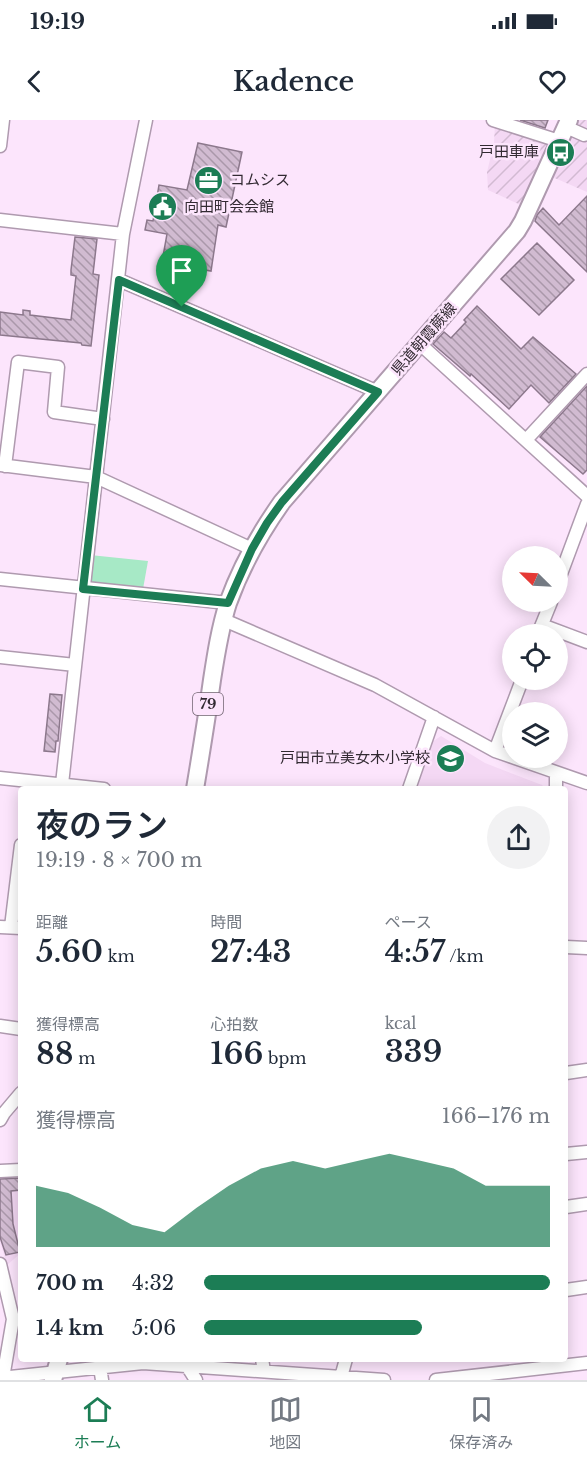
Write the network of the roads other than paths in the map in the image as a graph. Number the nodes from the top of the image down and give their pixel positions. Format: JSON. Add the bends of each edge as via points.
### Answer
{"nodes":[{"id":1,"x":3,"y":120,"type":"edge"},
{"id":2,"x":146,"y":120,"type":"edge"},
{"id":3,"x":492,"y":120,"type":"edge"},
{"id":4,"x":562,"y":135,"type":"edge"},
{"id":5,"x":584,"y":135,"type":"dead end"},
{"id":6,"x":0,"y":146,"type":"edge"},
{"id":7,"x":0,"y":220,"type":"edge"},
{"id":8,"x":123,"y":234,"type":"junction"},
{"id":9,"x":119,"y":280,"type":"junction"},
{"id":10,"x":420,"y":344,"type":"junction"},
{"id":11,"x":587,"y":374,"type":"edge"},
{"id":12,"x":378,"y":392,"type":"junction"},
{"id":13,"x":103,"y":419,"type":"junction"},
{"id":14,"x":526,"y":440,"type":"junction"},
{"id":15,"x":3,"y":465,"type":"edge"},
{"id":16,"x":96,"y":477,"type":"junction"},
{"id":17,"x":587,"y":496,"type":"edge"},
{"id":18,"x":587,"y":504,"type":"edge"},
{"id":19,"x":252,"y":549,"type":"junction"},
{"id":20,"x":568,"y":555,"type":"edge"},
{"id":21,"x":0,"y":579,"type":"edge"},
{"id":22,"x":83,"y":589,"type":"junction"},
{"id":23,"x":228,"y":603,"type":"junction"},
{"id":24,"x":224,"y":620,"type":"junction"},
{"id":25,"x":568,"y":637,"type":"edge"},
{"id":26,"x":587,"y":642,"type":"edge"},
{"id":27,"x":0,"y":657,"type":"edge"},
{"id":28,"x":75,"y":665,"type":"junction"},
{"id":29,"x":518,"y":690,"type":"edge"},
{"id":30,"x":434,"y":717,"type":"junction"},
{"id":31,"x":495,"y":751,"type":"junction"},
{"id":32,"x":556,"y":774,"type":"junction"},
{"id":33,"x":587,"y":776,"type":"edge"},
{"id":34,"x":568,"y":777,"type":"junction"},
{"id":35,"x":0,"y":778,"type":"edge"},
{"id":36,"x":587,"y":783,"type":"edge"},
{"id":37,"x":62,"y":784,"type":"junction"},
{"id":38,"x":28,"y":785,"type":"edge"},
{"id":39,"x":72,"y":786,"type":"edge"},
{"id":40,"x":195,"y":786,"type":"edge"},
{"id":41,"x":410,"y":786,"type":"edge"},
{"id":42,"x":556,"y":786,"type":"edge"},
{"id":43,"x":18,"y":870,"type":"edge"},
{"id":44,"x":11,"y":927,"type":"edge"},
{"id":45,"x":568,"y":947,"type":"edge"},
{"id":46,"x":587,"y":948,"type":"edge"},
{"id":47,"x":0,"y":1026,"type":"edge"},
{"id":48,"x":18,"y":1029,"type":"edge"},
{"id":49,"x":587,"y":1070,"type":"edge"},
{"id":50,"x":568,"y":1073,"type":"edge"},
{"id":51,"x":18,"y":1097,"type":"edge"},
{"id":52,"x":0,"y":1120,"type":"edge"},
{"id":53,"x":587,"y":1152,"type":"edge"},
{"id":54,"x":568,"y":1154,"type":"edge"},
{"id":55,"x":18,"y":1170,"type":"edge"},
{"id":56,"x":0,"y":1171,"type":"edge"},
{"id":57,"x":587,"y":1204,"type":"edge"},
{"id":58,"x":568,"y":1207,"type":"edge"},
{"id":59,"x":0,"y":1264,"type":"edge"},
{"id":60,"x":587,"y":1287,"type":"edge"},
{"id":61,"x":568,"y":1290,"type":"edge"},
{"id":62,"x":7,"y":1292,"type":"junction"},
{"id":63,"x":18,"y":1294,"type":"edge"},
{"id":64,"x":13,"y":1319,"type":"junction"},
{"id":65,"x":0,"y":1321,"type":"edge"},
{"id":66,"x":140,"y":1362,"type":"edge"},
{"id":67,"x":152,"y":1362,"type":"edge"},
{"id":68,"x":345,"y":1362,"type":"edge"},
{"id":69,"x":587,"y":1363,"type":"edge"},
{"id":70,"x":263,"y":1365,"type":"edge"},
{"id":71,"x":187,"y":1366,"type":"junction"},
{"id":72,"x":56,"y":1370,"type":"edge"},
{"id":73,"x":101,"y":1374,"type":"edge"},
{"id":74,"x":2,"y":1378,"type":"edge"},
{"id":75,"x":342,"y":1378,"type":"edge"},
{"id":76,"x":196,"y":1380,"type":"edge"},
{"id":77,"x":384,"y":1380,"type":"edge"},
{"id":78,"x":436,"y":1380,"type":"edge"}],
"edges":[{"from":1,"to":6,"type":"street"},
{"from":2,"to":8,"type":"street"},
{"from":3,"to":4,"type":"street"},
{"from":4,"to":5,"type":"street"},
{"from":4,"to":10,"type":"main road","name":"県道朝霞蕨線","number":"79","via":[[517,231]]},
{"from":7,"to":8,"type":"street"},
{"from":8,"to":9,"type":"street"},
{"from":9,"to":12,"type":"street"},
{"from":9,"to":13,"type":"street"},
{"from":10,"to":12,"type":"main road","name":"県道朝霞蕨線","number":"79"},
{"from":10,"to":14,"type":"street"},
{"from":11,"to":14,"type":"street"},
{"from":12,"to":19,"type":"main road","name":"県道朝霞蕨線","number":"79","via":[[282,502]]},
{"from":13,"to":15,"type":"street","via":[[54,412],[58,367],[18,362]]},
{"from":13,"to":16,"type":"street"},
{"from":14,"to":17,"type":"street"},
{"from":15,"to":16,"type":"street"},
{"from":16,"to":19,"type":"street"},
{"from":16,"to":22,"type":"street"},
{"from":18,"to":20,"type":"street"},
{"from":19,"to":23,"type":"main road","name":"県道朝霞蕨線","number":"79"},
{"from":21,"to":22,"type":"street"},
{"from":22,"to":23,"type":"street"},
{"from":22,"to":28,"type":"street"},
{"from":23,"to":24,"type":"main road","name":"県道朝霞蕨線","number":"79"},
{"from":24,"to":30,"type":"street","via":[[375,685]]},
{"from":24,"to":40,"type":"main road","name":"県道朝霞蕨線","number":"79"},
{"from":25,"to":26,"type":"street"},
{"from":27,"to":28,"type":"street"},
{"from":28,"to":37,"type":"street"},
{"from":29,"to":31,"type":"street"},
{"from":30,"to":31,"type":"street"},
{"from":30,"to":41,"type":"street"},
{"from":31,"to":32,"type":"street"},
{"from":32,"to":34,"type":"street"},
{"from":32,"to":42,"type":"street"},
{"from":33,"to":34,"type":"street"},
{"from":34,"to":36,"type":"street"},
{"from":35,"to":38,"type":"street"},
{"from":37,"to":38,"type":"street"},
{"from":37,"to":39,"type":"street"},
{"from":43,"to":44,"type":"street"},
{"from":45,"to":46,"type":"street"},
{"from":47,"to":48,"type":"street"},
{"from":49,"to":50,"type":"street"},
{"from":51,"to":52,"type":"street"},
{"from":53,"to":54,"type":"street"},
{"from":55,"to":56,"type":"street"},
{"from":57,"to":58,"type":"street"},
{"from":59,"to":62,"type":"street"},
{"from":60,"to":61,"type":"street"},
{"from":62,"to":63,"type":"street"},
{"from":62,"to":64,"type":"street"},
{"from":64,"to":65,"type":"street"},
{"from":64,"to":74,"type":"street"},
{"from":66,"to":73,"type":"street"},
{"from":67,"to":71,"type":"street"},
{"from":68,"to":75,"type":"street"},
{"from":69,"to":78,"type":"street"},
{"from":70,"to":71,"type":"street"},
{"from":70,"to":75,"type":"street"},
{"from":71,"to":76,"type":"street"},
{"from":72,"to":73,"type":"street"},
{"from":72,"to":74,"type":"street"},
{"from":75,"to":77,"type":"street"}]}
